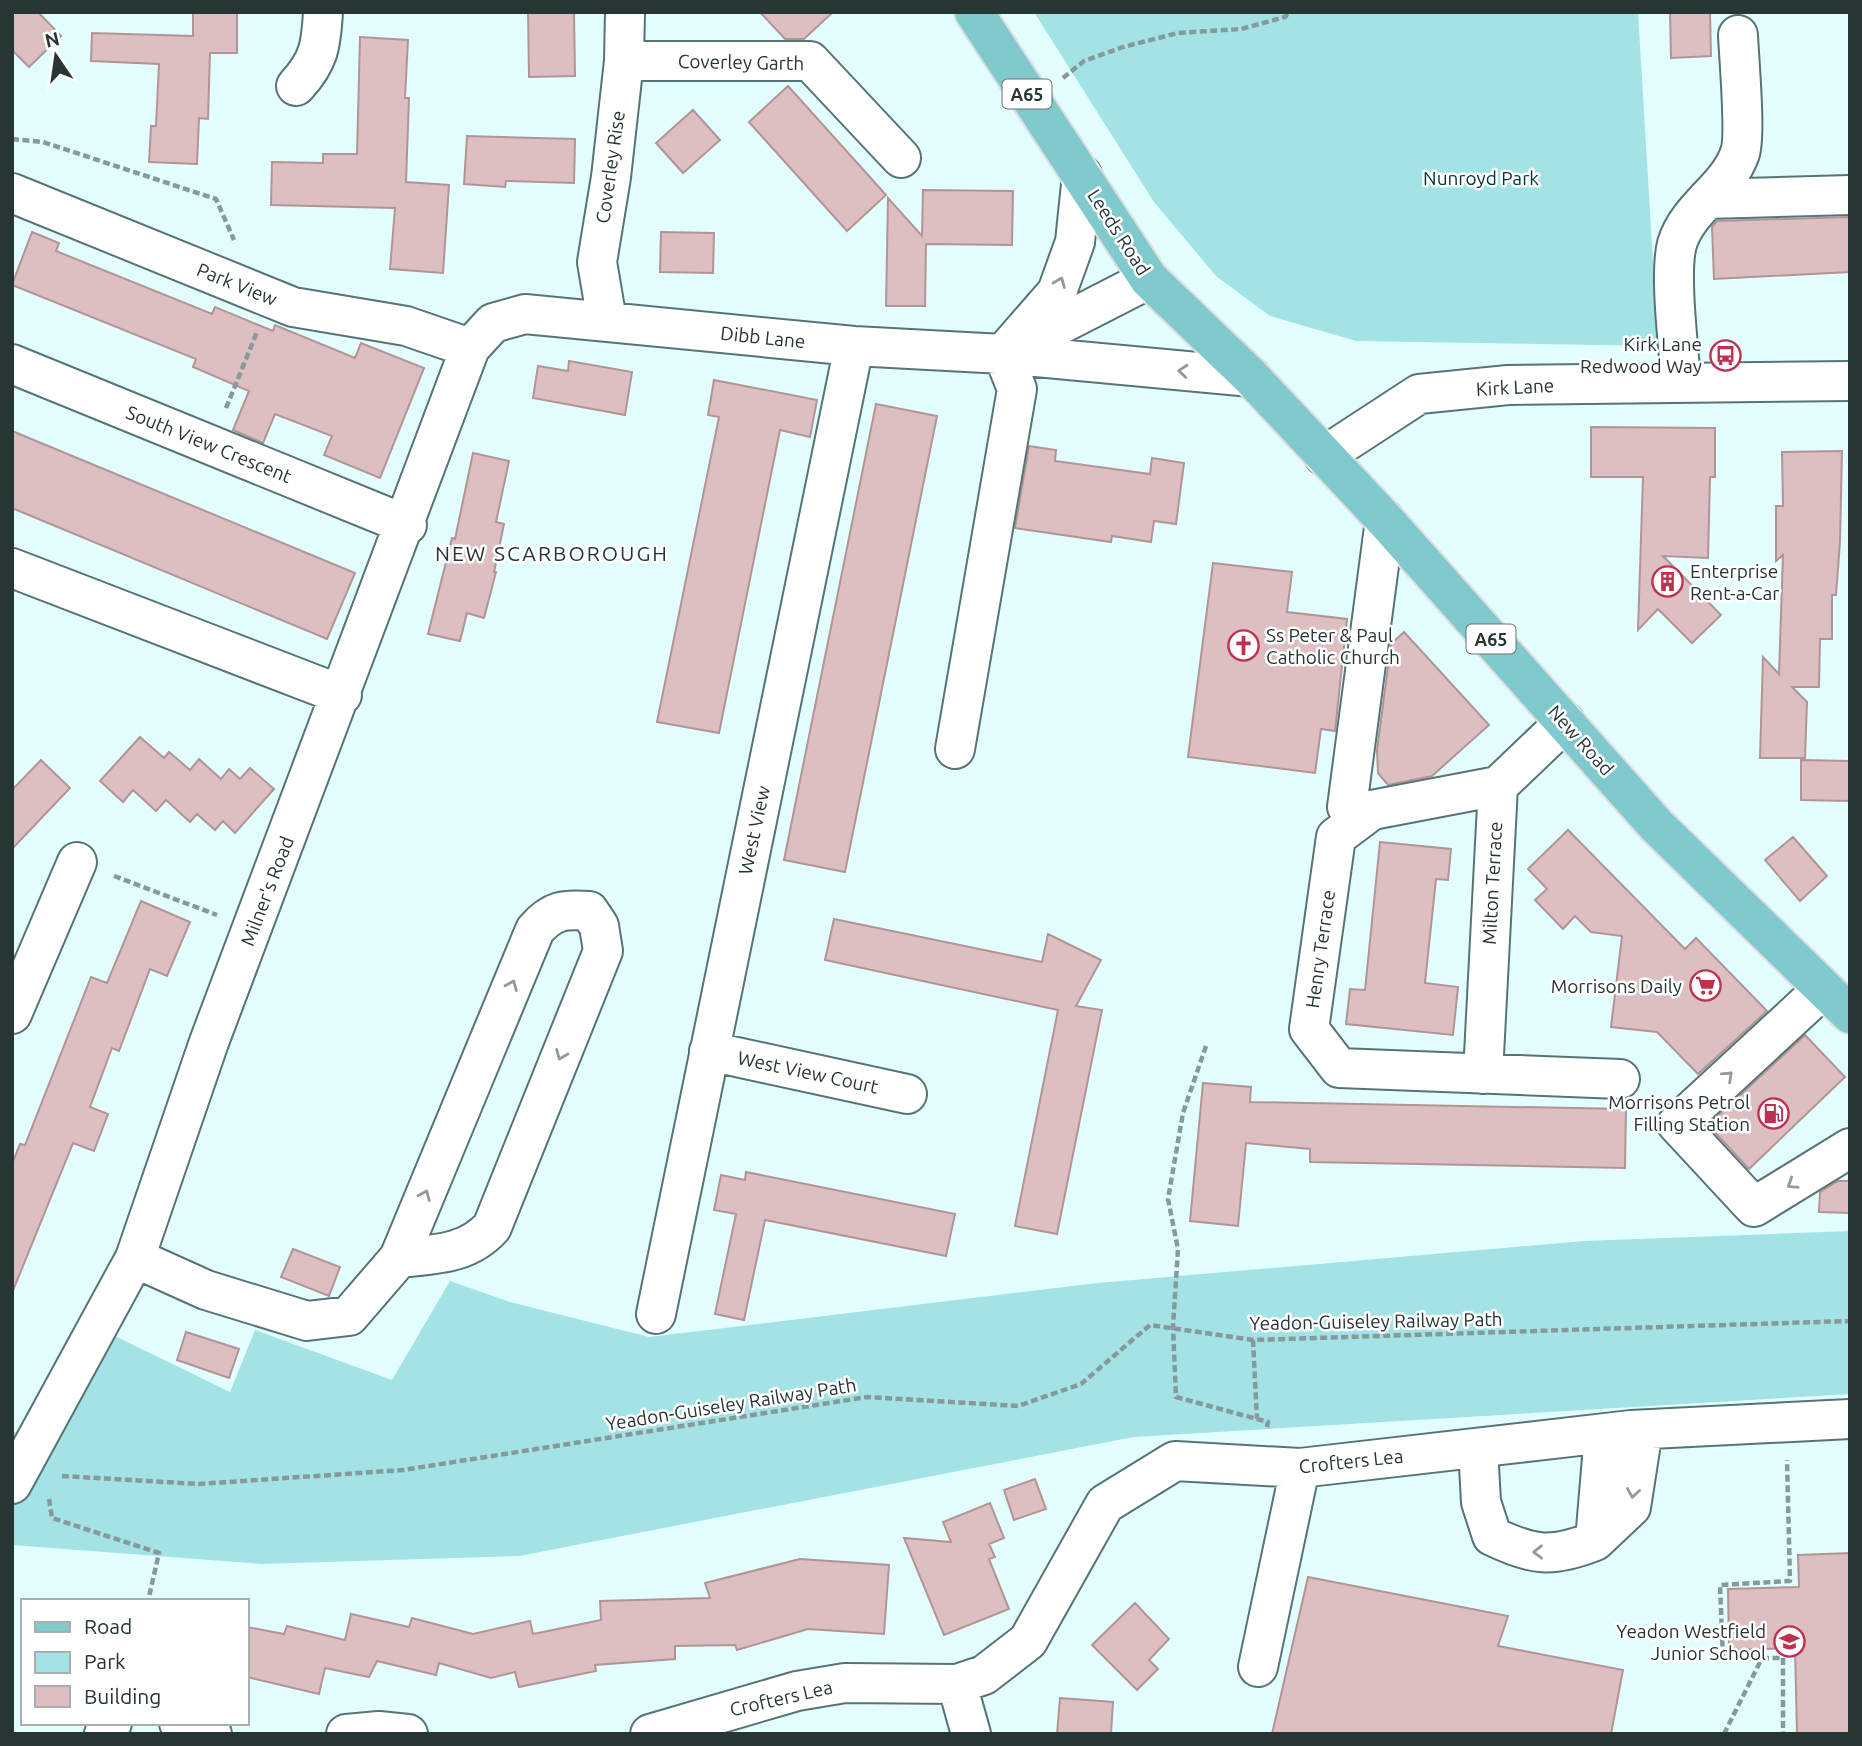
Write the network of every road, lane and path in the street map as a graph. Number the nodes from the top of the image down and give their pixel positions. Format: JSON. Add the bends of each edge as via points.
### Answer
{"nodes":[{"id":1,"x":323,"y":12,"type":"edge"},
{"id":2,"x":625,"y":12,"type":"edge"},
{"id":3,"x":974,"y":12,"type":"edge"},
{"id":4,"x":1289,"y":12,"type":"edge"},
{"id":5,"x":1738,"y":35,"type":"dead end"},
{"id":6,"x":624,"y":61,"type":"junction"},
{"id":7,"x":296,"y":86,"type":"dead end"},
{"id":8,"x":1033,"y":103,"type":"junction"},
{"id":9,"x":12,"y":139,"type":"edge"},
{"id":10,"x":901,"y":158,"type":"dead end"},
{"id":11,"x":1082,"y":175,"type":"junction"},
{"id":12,"x":12,"y":193,"type":"edge"},
{"id":13,"x":1850,"y":195,"type":"edge"},
{"id":14,"x":1707,"y":199,"type":"junction"},
{"id":15,"x":1149,"y":279,"type":"junction"},
{"id":16,"x":264,"y":295,"type":"junction"},
{"id":17,"x":525,"y":314,"type":"joint"},
{"id":18,"x":607,"y":321,"type":"junction"},
{"id":19,"x":854,"y":346,"type":"junction"},
{"id":20,"x":471,"y":348,"type":"junction"},
{"id":21,"x":1003,"y":354,"type":"junction"},
{"id":22,"x":12,"y":364,"type":"edge"},
{"id":23,"x":1251,"y":377,"type":"junction"},
{"id":24,"x":1850,"y":381,"type":"edge"},
{"id":25,"x":1681,"y":383,"type":"junction"},
{"id":26,"x":211,"y":445,"type":"junction"},
{"id":27,"x":1324,"y":456,"type":"junction"},
{"id":28,"x":1385,"y":520,"type":"junction"},
{"id":29,"x":407,"y":525,"type":"junction"},
{"id":30,"x":12,"y":568,"type":"edge"},
{"id":31,"x":341,"y":695,"type":"junction"},
{"id":32,"x":1565,"y":722,"type":"junction"},
{"id":33,"x":955,"y":749,"type":"dead end"},
{"id":34,"x":1498,"y":786,"type":"junction"},
{"id":35,"x":1347,"y":807,"type":"dead end"},
{"id":36,"x":77,"y":862,"type":"joint"},
{"id":37,"x":225,"y":918,"type":"dead end"},
{"id":38,"x":1836,"y":1001,"type":"edge"},
{"id":39,"x":12,"y":1014,"type":"edge"},
{"id":40,"x":1206,"y":1046,"type":"dead end"},
{"id":41,"x":709,"y":1051,"type":"junction"},
{"id":42,"x":1483,"y":1074,"type":"junction"},
{"id":43,"x":1620,"y":1079,"type":"dead end"},
{"id":44,"x":907,"y":1094,"type":"dead end"},
{"id":45,"x":1850,"y":1148,"type":"edge"},
{"id":46,"x":135,"y":1258,"type":"junction"},
{"id":47,"x":399,"y":1258,"type":"junction"},
{"id":48,"x":656,"y":1314,"type":"dead end"},
{"id":49,"x":1850,"y":1321,"type":"edge"},
{"id":50,"x":1172,"y":1327,"type":"junction"},
{"id":51,"x":1253,"y":1340,"type":"junction"},
{"id":52,"x":1257,"y":1419,"type":"junction"},
{"id":53,"x":1850,"y":1419,"type":"edge"},
{"id":54,"x":1786,"y":1422,"type":"junction"},
{"id":55,"x":1643,"y":1430,"type":"junction"},
{"id":56,"x":1604,"y":1434,"type":"junction"},
{"id":57,"x":1478,"y":1448,"type":"junction"},
{"id":58,"x":1249,"y":1465,"type":"junction"},
{"id":59,"x":1300,"y":1468,"type":"junction"},
{"id":60,"x":26,"y":1476,"type":"edge"},
{"id":61,"x":1595,"y":1541,"type":"junction"},
{"id":62,"x":148,"y":1599,"type":"edge"},
{"id":63,"x":1762,"y":1658,"type":"junction"},
{"id":64,"x":1258,"y":1667,"type":"dead end"},
{"id":65,"x":957,"y":1684,"type":"junction"},
{"id":66,"x":185,"y":1725,"type":"edge"},
{"id":67,"x":212,"y":1734,"type":"edge"},
{"id":68,"x":346,"y":1734,"type":"edge"},
{"id":69,"x":408,"y":1734,"type":"edge"},
{"id":70,"x":650,"y":1734,"type":"edge"},
{"id":71,"x":971,"y":1734,"type":"edge"},
{"id":72,"x":1724,"y":1734,"type":"edge"},
{"id":73,"x":1783,"y":1734,"type":"edge"}],
"edges":[{"from":1,"to":7,"type":"street","via":[[321,43],[313,67]]},
{"from":2,"to":6,"type":"street","name":"Coverley Rise"},
{"from":3,"to":8,"type":"main road","name":"Leeds Road","number":"A65"},
{"from":4,"to":8,"type":"path","via":[[1241,29],[1178,33],[1084,61]]},
{"from":5,"to":14,"type":"street","via":[[1741,151]]},
{"from":6,"to":10,"type":"street","name":"Coverley Garth","via":[[810,61]]},
{"from":6,"to":18,"type":"street","name":"Coverley Rise","via":[[597,262]]},
{"from":8,"to":11,"type":"main road","name":"Leeds Road","number":"A65"},
{"from":9,"to":16,"type":"path","via":[[43,142],[216,199]]},
{"from":11,"to":15,"type":"main road","name":"Leeds Road","number":"A65"},
{"from":21,"to":11,"type":"street","one_way":true,"via":[[1057,292],[1075,242]]},
{"from":12,"to":16,"type":"street","name":"Park View"},
{"from":13,"to":14,"type":"street"},
{"from":14,"to":25,"type":"street","via":[[1689,217],[1677,245]]},
{"from":15,"to":21,"type":"street"},
{"from":15,"to":23,"type":"main road","name":"Leeds Road","number":"A65"},
{"from":16,"to":20,"type":"street","name":"Park View","via":[[293,307],[406,326]]},
{"from":16,"to":26,"type":"path"},
{"from":17,"to":18,"type":"street","name":"Dibb Lane"},
{"from":17,"to":20,"type":"street","name":"Milner's Road","via":[[493,323]]},
{"from":18,"to":19,"type":"street","name":"Dibb Lane"},
{"from":19,"to":21,"type":"street","name":"Dibb Lane"},
{"from":19,"to":41,"type":"street","name":"West View"},
{"from":20,"to":29,"type":"street","name":"Milner's Road"},
{"from":23,"to":21,"type":"street","name":"Dibb Lane","one_way":true},
{"from":21,"to":33,"type":"street","via":[[1017,389]]},
{"from":22,"to":26,"type":"street","name":"South View Crescent"},
{"from":23,"to":27,"type":"main road","name":"Leeds Road","number":"A65"},
{"from":24,"to":25,"type":"street","name":"Kirk Lane"},
{"from":25,"to":27,"type":"street","name":"Kirk Lane","via":[[1508,385],[1419,394]]},
{"from":26,"to":29,"type":"street","name":"South View Crescent"},
{"from":27,"to":28,"type":"main road","name":"New Road","number":"A65"},
{"from":28,"to":32,"type":"main road","name":"New Road","number":"A65"},
{"from":28,"to":35,"type":"street"},
{"from":29,"to":31,"type":"street","name":"Milner's Road"},
{"from":30,"to":31,"type":"street"},
{"from":31,"to":46,"type":"street","name":"Milner's Road","via":[[275,908],[209,1042]]},
{"from":32,"to":34,"type":"street"},
{"from":32,"to":38,"type":"main road","name":"New Road","number":"A65","via":[[1656,825]]},
{"from":34,"to":42,"type":"street","name":"Milton Terrace"},
{"from":34,"to":42,"type":"street","name":"Henry Terrace","via":[[1372,810],[1336,837],[1309,1029],[1339,1068]]},
{"from":36,"to":37,"type":"path"},
{"from":36,"to":39,"type":"street"},
{"from":45,"to":38,"type":"street","one_way":true,"via":[[1754,1207],[1677,1124]]},
{"from":40,"to":50,"type":"path","via":[[1183,1112],[1168,1199],[1178,1249]]},
{"from":41,"to":44,"type":"street","name":"West View Court"},
{"from":41,"to":48,"type":"street","name":"West View"},
{"from":42,"to":43,"type":"street","name":"Henry Terrace"},
{"from":46,"to":47,"type":"street","via":[[206,1290],[307,1321],[349,1316]]},
{"from":46,"to":60,"type":"street","name":"Milner's Road"},
{"from":47,"to":47,"type":"street","one_way":true,"via":[[535,930],[547,916],[569,909],[589,911],[599,926],[603,951],[492,1227],[464,1250]]},
{"from":49,"to":51,"type":"path","name":"Yeadon-Guiseley Railway Path"},
{"from":50,"to":51,"type":"path","name":"Yeadon-Guiseley Railway Path"},
{"from":50,"to":52,"type":"path","via":[[1176,1397]]},
{"from":50,"to":60,"type":"path","name":"Yeadon-Guiseley Railway Path","via":[[1150,1325],[1080,1384],[1018,1406],[867,1396],[403,1470],[199,1484]]},
{"from":51,"to":52,"type":"path"},
{"from":52,"to":58,"type":"path","via":[[1268,1422],[1266,1435]]},
{"from":53,"to":54,"type":"street","name":"Crofters Lea"},
{"from":54,"to":55,"type":"street","name":"Crofters Lea"},
{"from":54,"to":63,"type":"path","via":[[1790,1581],[1720,1585],[1723,1659]]},
{"from":55,"to":56,"type":"street","name":"Crofters Lea"},
{"from":55,"to":61,"type":"street","one_way":true,"via":[[1631,1507]]},
{"from":56,"to":57,"type":"street","name":"Crofters Lea"},
{"from":56,"to":61,"type":"street"},
{"from":57,"to":59,"type":"street","name":"Crofters Lea"},
{"from":61,"to":57,"type":"street","one_way":true,"via":[[1569,1551],[1524,1552],[1492,1536],[1481,1502]]},
{"from":58,"to":59,"type":"street","name":"Crofters Lea"},
{"from":58,"to":65,"type":"street","name":"Crofters Lea","via":[[1175,1461],[1105,1504],[1028,1641],[984,1675]]},
{"from":59,"to":64,"type":"street"},
{"from":60,"to":62,"type":"path","via":[[52,1518],[159,1553]]},
{"from":63,"to":72,"type":"path"},
{"from":63,"to":73,"type":"path","via":[[1783,1658]]},
{"from":65,"to":70,"type":"street","name":"Crofters Lea","via":[[845,1684],[797,1691]]},
{"from":65,"to":71,"type":"street"},
{"from":66,"to":67,"type":"street"},
{"from":68,"to":69,"type":"street"}]}
